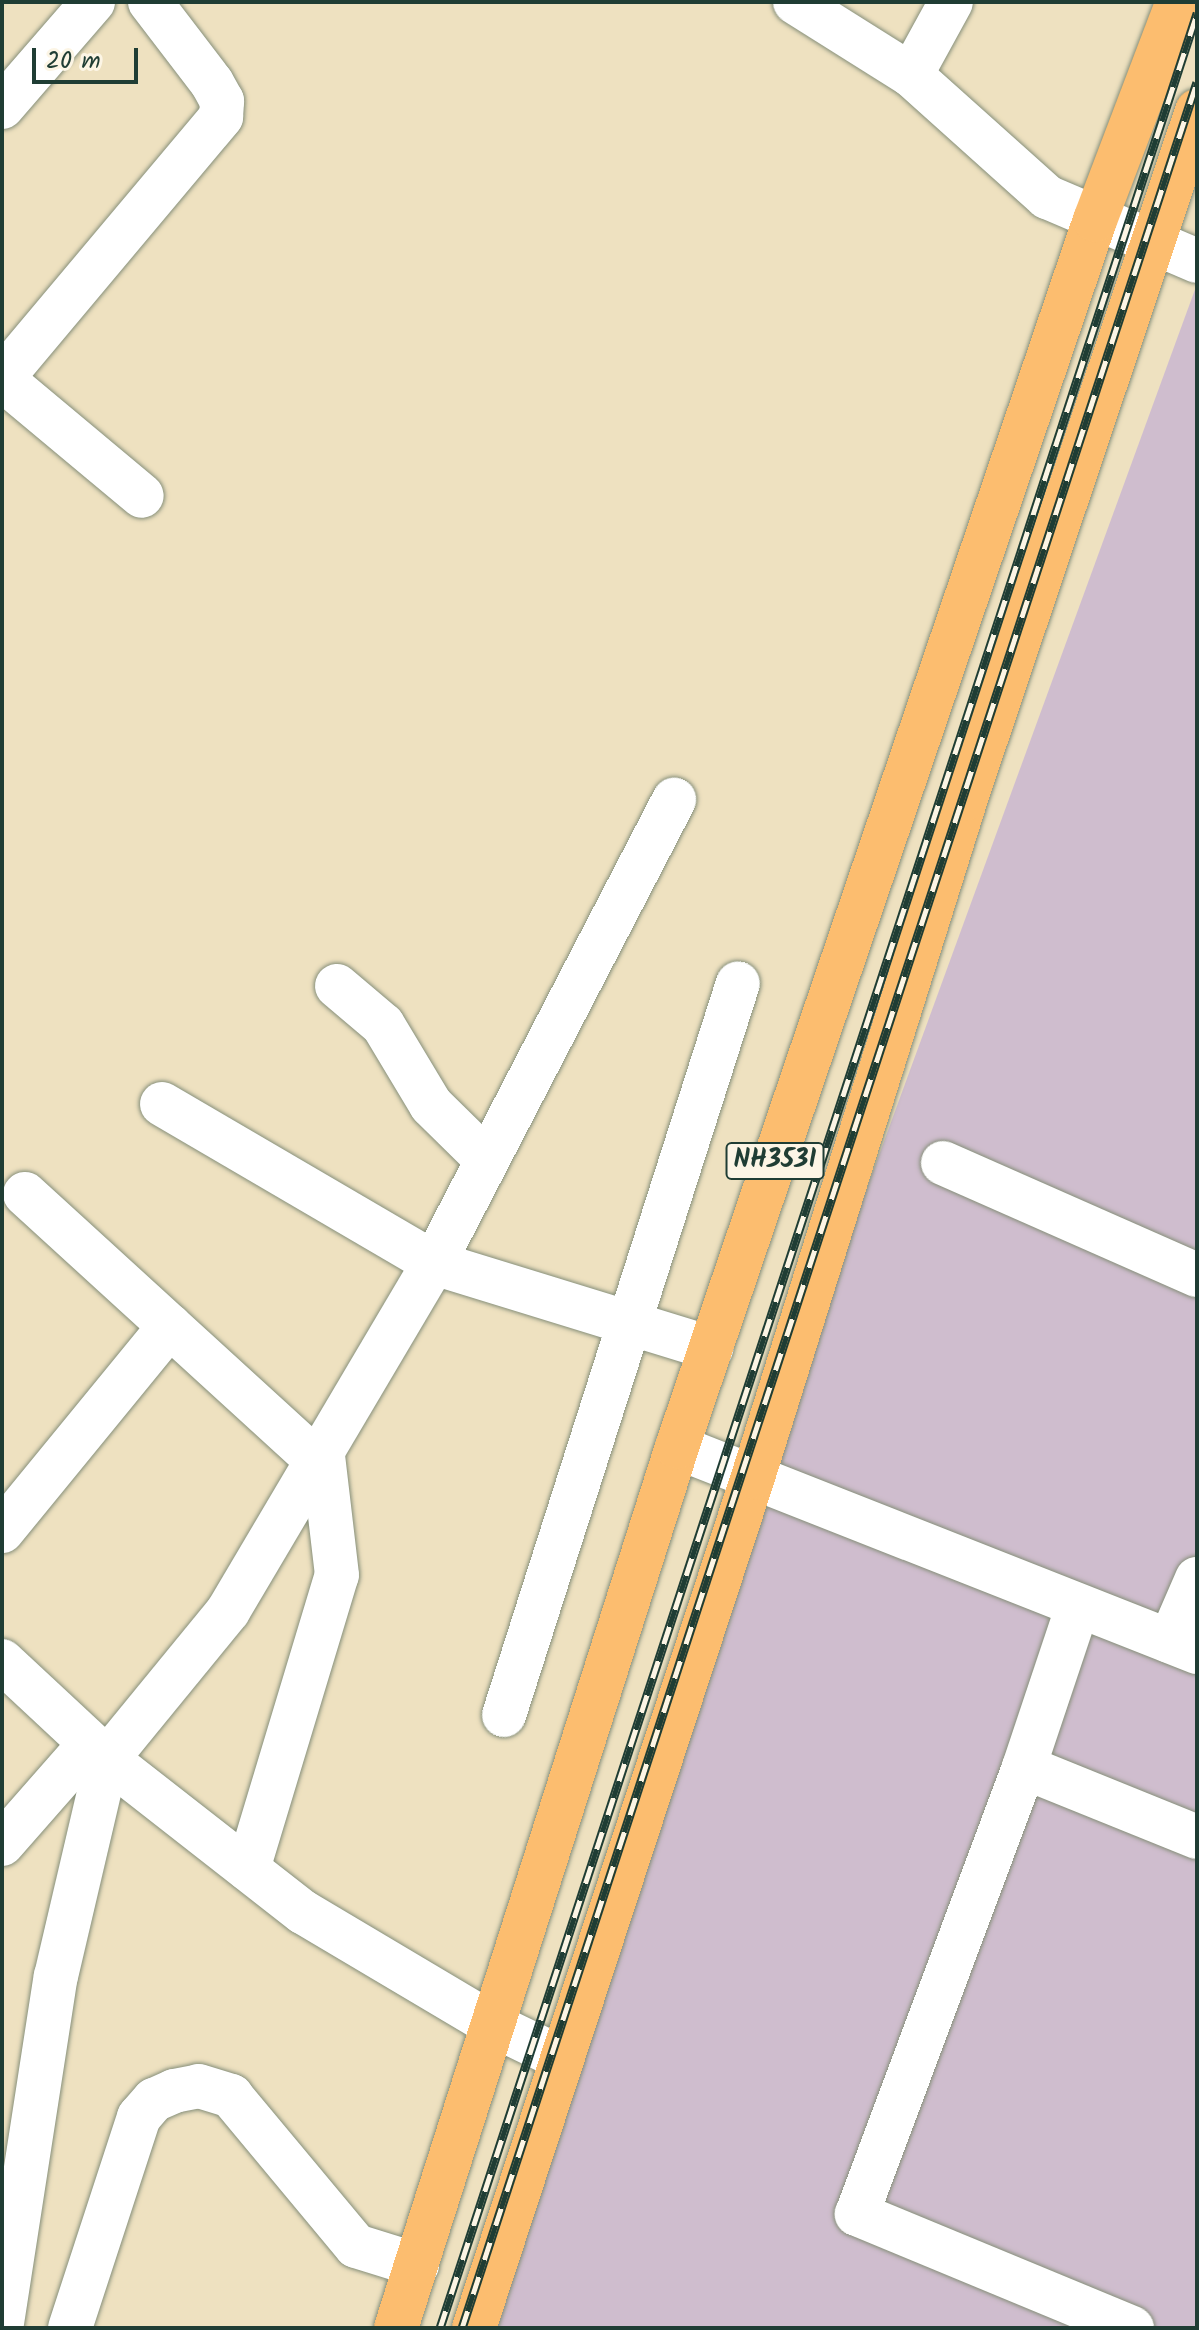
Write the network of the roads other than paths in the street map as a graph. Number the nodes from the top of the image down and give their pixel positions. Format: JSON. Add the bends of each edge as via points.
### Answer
{"nodes":[{"id":1,"x":93,"y":2,"type":"edge"},
{"id":2,"x":150,"y":2,"type":"edge"},
{"id":3,"x":795,"y":2,"type":"edge"},
{"id":4,"x":951,"y":2,"type":"edge"},
{"id":5,"x":1178,"y":2,"type":"edge"},
{"id":6,"x":911,"y":75,"type":"junction"},
{"id":7,"x":2,"y":107,"type":"edge"},
{"id":8,"x":1197,"y":111,"type":"edge"},
{"id":9,"x":1095,"y":220,"type":"junction"},
{"id":10,"x":1154,"y":244,"type":"junction"},
{"id":11,"x":1197,"y":261,"type":"edge"},
{"id":12,"x":2,"y":379,"type":"edge"},
{"id":13,"x":142,"y":496,"type":"dead end"},
{"id":14,"x":674,"y":800,"type":"dead end"},
{"id":15,"x":738,"y":983,"type":"dead end"},
{"id":16,"x":337,"y":986,"type":"dead end"},
{"id":17,"x":162,"y":1104,"type":"dead end"},
{"id":18,"x":486,"y":1159,"type":"junction"},
{"id":19,"x":943,"y":1163,"type":"dead end"},
{"id":20,"x":25,"y":1194,"type":"dead end"},
{"id":21,"x":434,"y":1263,"type":"junction"},
{"id":22,"x":1197,"y":1275,"type":"edge"},
{"id":23,"x":630,"y":1322,"type":"junction"},
{"id":24,"x":170,"y":1326,"type":"junction"},
{"id":25,"x":711,"y":1348,"type":"junction"},
{"id":26,"x":677,"y":1447,"type":"junction"},
{"id":27,"x":318,"y":1453,"type":"junction"},
{"id":28,"x":753,"y":1477,"type":"junction"},
{"id":29,"x":2,"y":1531,"type":"edge"},
{"id":30,"x":1197,"y":1579,"type":"edge"},
{"id":31,"x":1078,"y":1606,"type":"junction"},
{"id":32,"x":1184,"y":1647,"type":"edge"},
{"id":33,"x":2,"y":1661,"type":"edge"},
{"id":34,"x":504,"y":1715,"type":"dead end"},
{"id":35,"x":99,"y":1751,"type":"junction"},
{"id":36,"x":1024,"y":1767,"type":"junction"},
{"id":37,"x":1197,"y":1837,"type":"edge"},
{"id":38,"x":2,"y":1844,"type":"edge"},
{"id":39,"x":248,"y":1869,"type":"junction"},
{"id":40,"x":495,"y":2026,"type":"junction"},
{"id":41,"x":561,"y":2058,"type":"junction"},
{"id":42,"x":12,"y":2188,"type":"edge"},
{"id":43,"x":417,"y":2265,"type":"junction"},
{"id":44,"x":1068,"y":2317,"type":"edge"},
{"id":45,"x":2,"y":2323,"type":"edge"},
{"id":46,"x":70,"y":2328,"type":"edge"},
{"id":47,"x":396,"y":2328,"type":"edge"},
{"id":48,"x":474,"y":2328,"type":"edge"},
{"id":49,"x":1132,"y":2328,"type":"edge"}],
"edges":[{"from":1,"to":7,"type":"street"},
{"from":2,"to":12,"type":"street","via":[[212,83],[222,101],[221,117]]},
{"from":3,"to":6,"type":"street"},
{"from":4,"to":6,"type":"street"},
{"from":5,"to":9,"type":"highway","number":"NH353I"},
{"from":6,"to":9,"type":"street","via":[[1047,197]]},
{"from":8,"to":10,"type":"highway","number":"NH353I"},
{"from":9,"to":10,"type":"street"},
{"from":9,"to":25,"type":"highway","number":"NH353I"},
{"from":10,"to":11,"type":"street"},
{"from":10,"to":28,"type":"highway","number":"NH353I","via":[[966,798]]},
{"from":12,"to":13,"type":"street"},
{"from":14,"to":18,"type":"street"},
{"from":15,"to":23,"type":"street"},
{"from":16,"to":18,"type":"street","via":[[383,1025],[431,1105]]},
{"from":17,"to":21,"type":"street"},
{"from":18,"to":21,"type":"street"},
{"from":19,"to":22,"type":"street"},
{"from":20,"to":24,"type":"street"},
{"from":21,"to":23,"type":"street"},
{"from":21,"to":27,"type":"street"},
{"from":23,"to":25,"type":"street"},
{"from":23,"to":34,"type":"street"},
{"from":24,"to":27,"type":"street"},
{"from":24,"to":29,"type":"street"},
{"from":25,"to":26,"type":"highway","number":"NH353I"},
{"from":26,"to":28,"type":"street"},
{"from":26,"to":40,"type":"highway","number":"NH353I"},
{"from":27,"to":35,"type":"street","via":[[228,1611]]},
{"from":27,"to":39,"type":"street","via":[[337,1575]]},
{"from":28,"to":31,"type":"street"},
{"from":28,"to":41,"type":"highway","number":"NH353I"},
{"from":30,"to":32,"type":"street"},
{"from":31,"to":32,"type":"street"},
{"from":31,"to":36,"type":"street"},
{"from":33,"to":35,"type":"street"},
{"from":35,"to":38,"type":"street"},
{"from":35,"to":39,"type":"street"},
{"from":35,"to":42,"type":"street"},
{"from":36,"to":37,"type":"street"},
{"from":36,"to":44,"type":"street","via":[[857,2214]]},
{"from":39,"to":40,"type":"street","via":[[303,1912]]},
{"from":40,"to":41,"type":"street"},
{"from":40,"to":43,"type":"highway","number":"NH353I"},
{"from":41,"to":48,"type":"highway","number":"NH353I"},
{"from":42,"to":45,"type":"street"},
{"from":43,"to":46,"type":"street","via":[[356,2246],[231,2096],[217,2088],[187,2088],[154,2100],[139,2117]]},
{"from":43,"to":47,"type":"highway","number":"NH353I"},
{"from":44,"to":49,"type":"street"}]}
